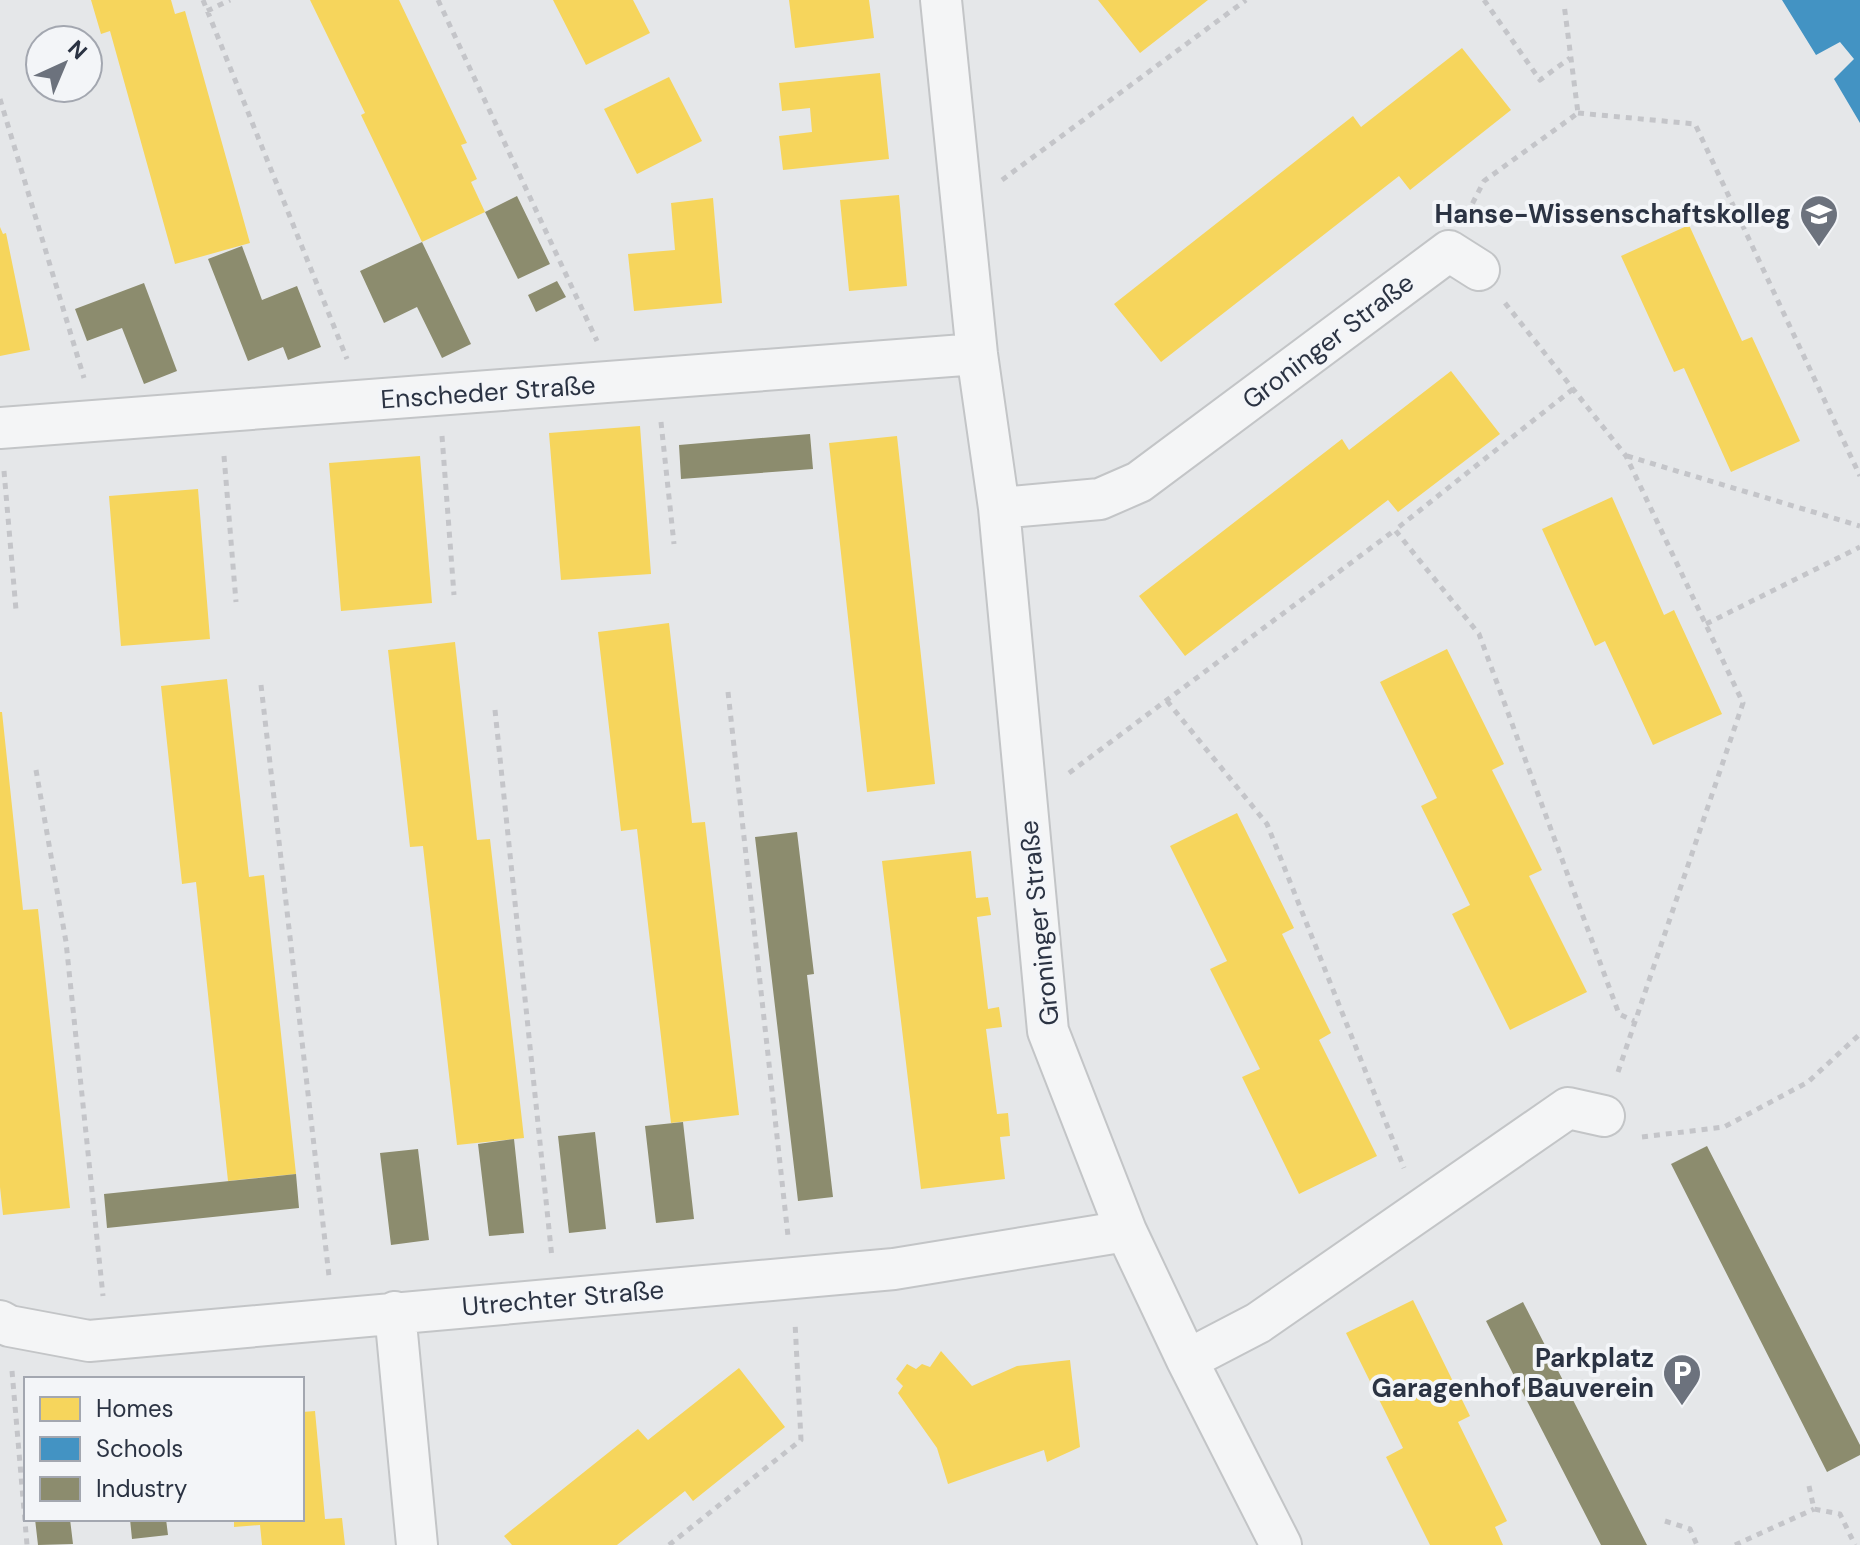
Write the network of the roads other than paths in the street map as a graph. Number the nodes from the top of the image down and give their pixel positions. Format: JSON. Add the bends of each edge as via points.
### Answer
{"nodes":[{"id":1,"x":941,"y":0,"type":"edge"},
{"id":2,"x":1464,"y":261,"type":"road end"},
{"id":3,"x":977,"y":354,"type":"junction"},
{"id":4,"x":1,"y":444,"type":"edge"},
{"id":5,"x":999,"y":508,"type":"junction"},
{"id":6,"x":1604,"y":1116,"type":"road end"},
{"id":7,"x":1126,"y":1231,"type":"junction"},
{"id":8,"x":395,"y":1312,"type":"junction"},
{"id":9,"x":4,"y":1324,"type":"edge"},
{"id":10,"x":1187,"y":1360,"type":"junction"},
{"id":11,"x":417,"y":1545,"type":"edge"},
{"id":12,"x":1281,"y":1545,"type":"edge"}],
"edges":[{"from":1,"to":3,"type":"street","name":"Groninger Straße"},
{"from":2,"to":5,"type":"street","name":"Groninger Straße","via":[[1139,482],[1100,499]]},
{"from":3,"to":4,"type":"street","name":"Enscheder Straße","via":[[97,421]]},
{"from":3,"to":5,"type":"street","name":"Groninger Straße"},
{"from":5,"to":7,"type":"street","name":"Groninger Straße","via":[[1048,1031]]},
{"from":6,"to":10,"type":"street","via":[[1568,1108],[1258,1323]]},
{"from":7,"to":8,"type":"street","name":"Utrechter Straße","via":[[894,1269]]},
{"from":7,"to":10,"type":"street","name":"Groninger Straße"},
{"from":8,"to":9,"type":"street","name":"Utrechter Straße","via":[[89,1341]]},
{"from":8,"to":11,"type":"street"},
{"from":10,"to":12,"type":"street","name":"Groninger Straße"}]}
